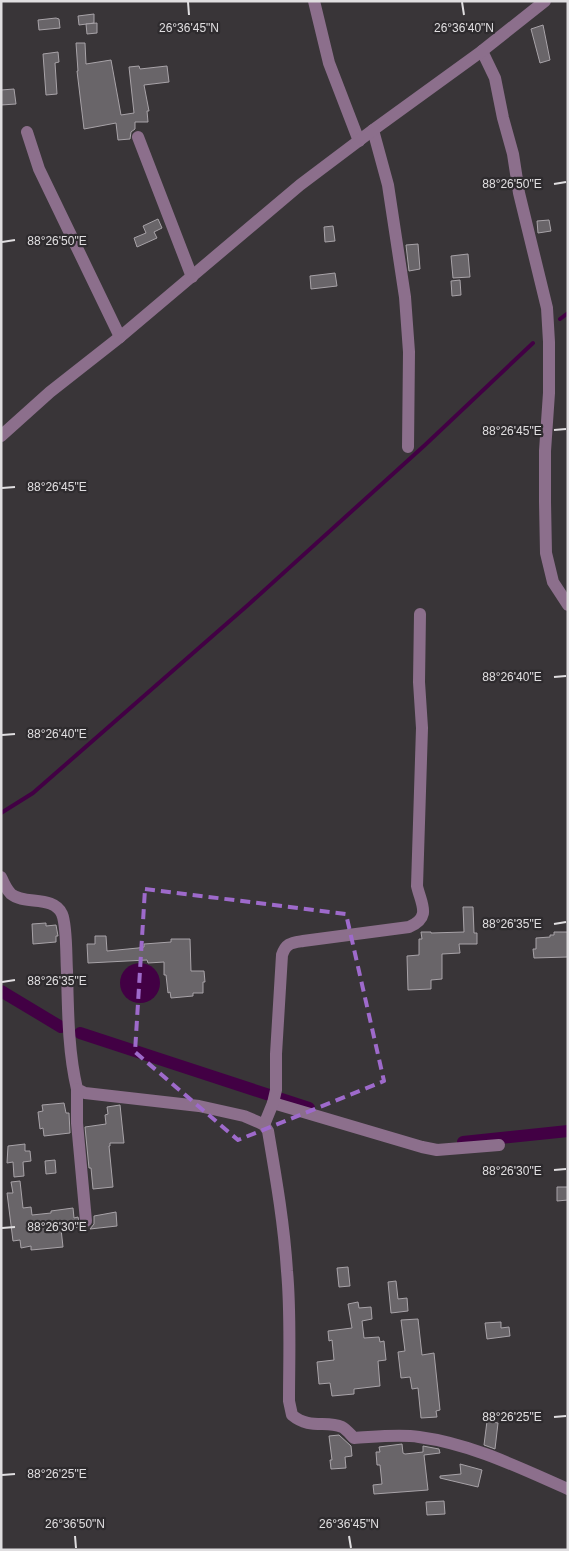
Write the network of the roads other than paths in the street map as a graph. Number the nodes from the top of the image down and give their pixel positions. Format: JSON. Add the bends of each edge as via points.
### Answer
{"nodes":[{"id":1,"x":314,"y":1,"type":"edge"},
{"id":2,"x":545,"y":1,"type":"edge"},
{"id":3,"x":482,"y":51,"type":"junction"},
{"id":4,"x":373,"y":130,"type":"junction"},
{"id":5,"x":27,"y":132,"type":"dead end"},
{"id":6,"x":138,"y":137,"type":"dead end"},
{"id":7,"x":359,"y":141,"type":"junction"},
{"id":8,"x":192,"y":277,"type":"junction"},
{"id":9,"x":120,"y":337,"type":"junction"},
{"id":10,"x":1,"y":436,"type":"edge"},
{"id":11,"x":408,"y":447,"type":"dead end"},
{"id":12,"x":568,"y":605,"type":"edge"},
{"id":13,"x":420,"y":614,"type":"dead end"},
{"id":14,"x":1,"y":877,"type":"edge"},
{"id":15,"x":77,"y":1089,"type":"junction"},
{"id":16,"x":274,"y":1098,"type":"junction"},
{"id":17,"x":264,"y":1125,"type":"junction"},
{"id":18,"x":499,"y":1145,"type":"dead end"},
{"id":19,"x":86,"y":1221,"type":"dead end"},
{"id":20,"x":568,"y":1489,"type":"edge"}],
"edges":[{"from":1,"to":7,"type":"street","via":[[329,63]]},
{"from":2,"to":3,"type":"street"},
{"from":3,"to":4,"type":"street"},
{"from":3,"to":12,"type":"street","via":[[496,78],[547,308],[546,553],[553,582]]},
{"from":4,"to":7,"type":"street"},
{"from":4,"to":11,"type":"street","via":[[388,185],[406,297]]},
{"from":5,"to":9,"type":"street","via":[[39,169]]},
{"from":6,"to":8,"type":"street"},
{"from":7,"to":8,"type":"street","via":[[300,185]]},
{"from":8,"to":9,"type":"street"},
{"from":9,"to":10,"type":"street"},
{"from":13,"to":16,"type":"street","via":[[422,728],[417,886],[424,908],[422,917],[409,927],[302,941],[285,948]]},
{"from":14,"to":15,"type":"street","via":[[12,896],[51,904],[59,908],[63,916],[68,1014]]},
{"from":15,"to":17,"type":"street","via":[[85,1093],[199,1106],[244,1116]]},
{"from":15,"to":19,"type":"street"},
{"from":16,"to":17,"type":"street"},
{"from":16,"to":18,"type":"street","via":[[422,1147],[437,1150]]},
{"from":17,"to":20,"type":"street","via":[[268,1131],[288,1272],[289,1401],[292,1415],[311,1424],[340,1426],[354,1438],[417,1437],[472,1449]]}]}
